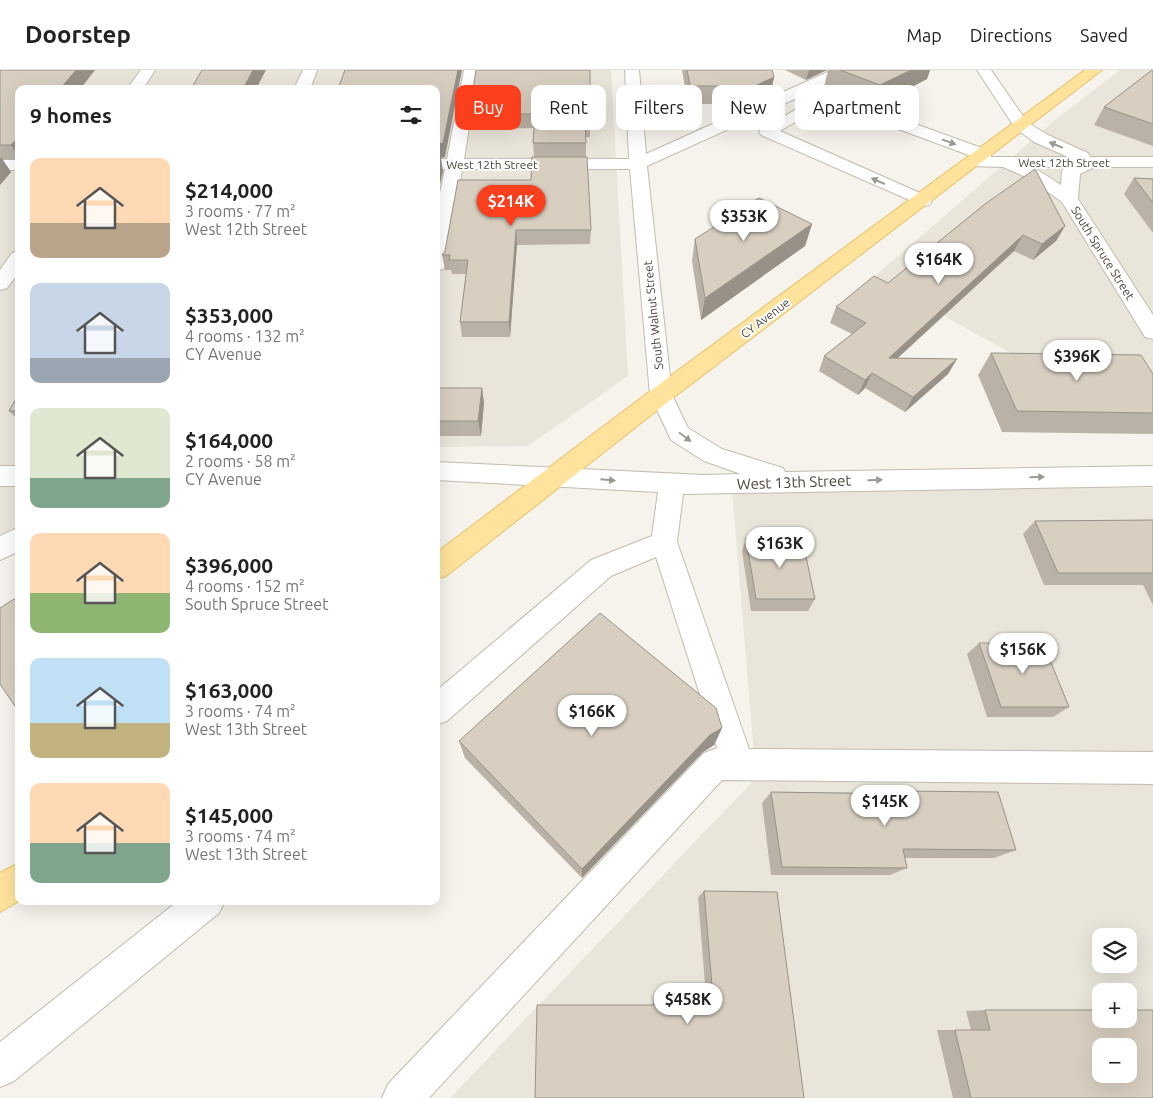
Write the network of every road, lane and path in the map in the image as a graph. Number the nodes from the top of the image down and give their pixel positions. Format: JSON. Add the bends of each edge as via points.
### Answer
{"nodes":[{"id":1,"x":148,"y":70,"type":"edge"},
{"id":2,"x":310,"y":70,"type":"edge"},
{"id":3,"x":471,"y":70,"type":"edge"},
{"id":4,"x":632,"y":70,"type":"edge"},
{"id":5,"x":808,"y":70,"type":"edge"},
{"id":6,"x":843,"y":70,"type":"edge"},
{"id":7,"x":984,"y":70,"type":"edge"},
{"id":8,"x":1095,"y":70,"type":"edge"},
{"id":9,"x":138,"y":85,"type":"edge"},
{"id":10,"x":304,"y":85,"type":"edge"},
{"id":11,"x":814,"y":85,"type":"edge"},
{"id":12,"x":816,"y":85,"type":"edge"},
{"id":13,"x":795,"y":94,"type":"edge"},
{"id":14,"x":1021,"y":125,"type":"junction"},
{"id":15,"x":979,"y":158,"type":"junction"},
{"id":16,"x":1094,"y":162,"type":"junction"},
{"id":17,"x":1153,"y":162,"type":"edge"},
{"id":18,"x":440,"y":164,"type":"edge"},
{"id":19,"x":455,"y":164,"type":"junction"},
{"id":20,"x":638,"y":164,"type":"junction"},
{"id":21,"x":0,"y":165,"type":"edge"},
{"id":22,"x":15,"y":165,"type":"edge"},
{"id":23,"x":1069,"y":199,"type":"junction"},
{"id":24,"x":922,"y":201,"type":"junction"},
{"id":25,"x":440,"y":244,"type":"edge"},
{"id":26,"x":15,"y":263,"type":"edge"},
{"id":27,"x":0,"y":284,"type":"edge"},
{"id":28,"x":1153,"y":332,"type":"edge"},
{"id":29,"x":661,"y":395,"type":"junction"},
{"id":30,"x":440,"y":471,"type":"edge"},
{"id":31,"x":0,"y":476,"type":"edge"},
{"id":32,"x":15,"y":476,"type":"edge"},
{"id":33,"x":559,"y":476,"type":"junction"},
{"id":34,"x":1153,"y":476,"type":"edge"},
{"id":35,"x":791,"y":481,"type":"junction"},
{"id":36,"x":672,"y":484,"type":"junction"},
{"id":37,"x":15,"y":540,"type":"edge"},
{"id":38,"x":664,"y":542,"type":"junction"},
{"id":39,"x":0,"y":549,"type":"edge"},
{"id":40,"x":440,"y":565,"type":"edge"},
{"id":41,"x":440,"y":708,"type":"edge"},
{"id":42,"x":738,"y":764,"type":"junction"},
{"id":43,"x":1153,"y":768,"type":"edge"},
{"id":44,"x":15,"y":883,"type":"edge"},
{"id":45,"x":0,"y":894,"type":"edge"},
{"id":46,"x":202,"y":905,"type":"edge"},
{"id":47,"x":0,"y":1067,"type":"edge"},
{"id":48,"x":402,"y":1098,"type":"edge"}],
"edges":[{"from":1,"to":9,"type":"street"},
{"from":2,"to":10,"type":"street"},
{"from":3,"to":19,"type":"street"},
{"from":4,"to":20,"type":"street","name":"South Walnut Street"},
{"from":5,"to":11,"type":"street"},
{"from":6,"to":12,"type":"street"},
{"from":7,"to":14,"type":"street"},
{"from":8,"to":14,"type":"main road","name":"CY Avenue"},
{"from":13,"to":20,"type":"street"},
{"from":14,"to":15,"type":"main road","name":"CY Avenue"},
{"from":16,"to":14,"type":"street","one_way":true,"via":[[1040,138]]},
{"from":15,"to":16,"type":"street","name":"West 12th Street"},
{"from":15,"to":23,"type":"street","name":"South Spruce Street","via":[[1018,167],[1047,182]]},
{"from":15,"to":24,"type":"main road","name":"CY Avenue"},
{"from":24,"to":15,"type":"street","one_way":true,"via":[[767,132],[827,97]]},
{"from":16,"to":17,"type":"street","name":"West 12th Street"},
{"from":16,"to":23,"type":"street","name":"South Spruce Street","via":[[1071,171]]},
{"from":18,"to":19,"type":"street","name":"West 12th Street"},
{"from":19,"to":20,"type":"street","name":"West 12th Street"},
{"from":19,"to":25,"type":"street"},
{"from":20,"to":29,"type":"street","name":"South Walnut Street"},
{"from":21,"to":22,"type":"street"},
{"from":23,"to":28,"type":"street","name":"South Spruce Street"},
{"from":24,"to":29,"type":"main road","name":"CY Avenue"},
{"from":26,"to":27,"type":"street"},
{"from":29,"to":33,"type":"main road","name":"CY Avenue"},
{"from":29,"to":35,"type":"street","name":"South Walnut Street","one_way":true,"via":[[679,434],[713,455]]},
{"from":30,"to":33,"type":"street","name":"West 13th Street"},
{"from":31,"to":32,"type":"street"},
{"from":33,"to":36,"type":"street","name":"West 13th Street","one_way":true},
{"from":33,"to":40,"type":"main road","name":"CY Avenue"},
{"from":35,"to":34,"type":"street","name":"West 13th Street","one_way":true},
{"from":35,"to":36,"type":"street","name":"West 13th Street"},
{"from":36,"to":38,"type":"street"},
{"from":37,"to":39,"type":"street"},
{"from":38,"to":41,"type":"street","via":[[601,568]]},
{"from":38,"to":42,"type":"street"},
{"from":42,"to":43,"type":"street"},
{"from":42,"to":48,"type":"street","via":[[715,764]]},
{"from":44,"to":45,"type":"main road"},
{"from":46,"to":47,"type":"street"}]}
